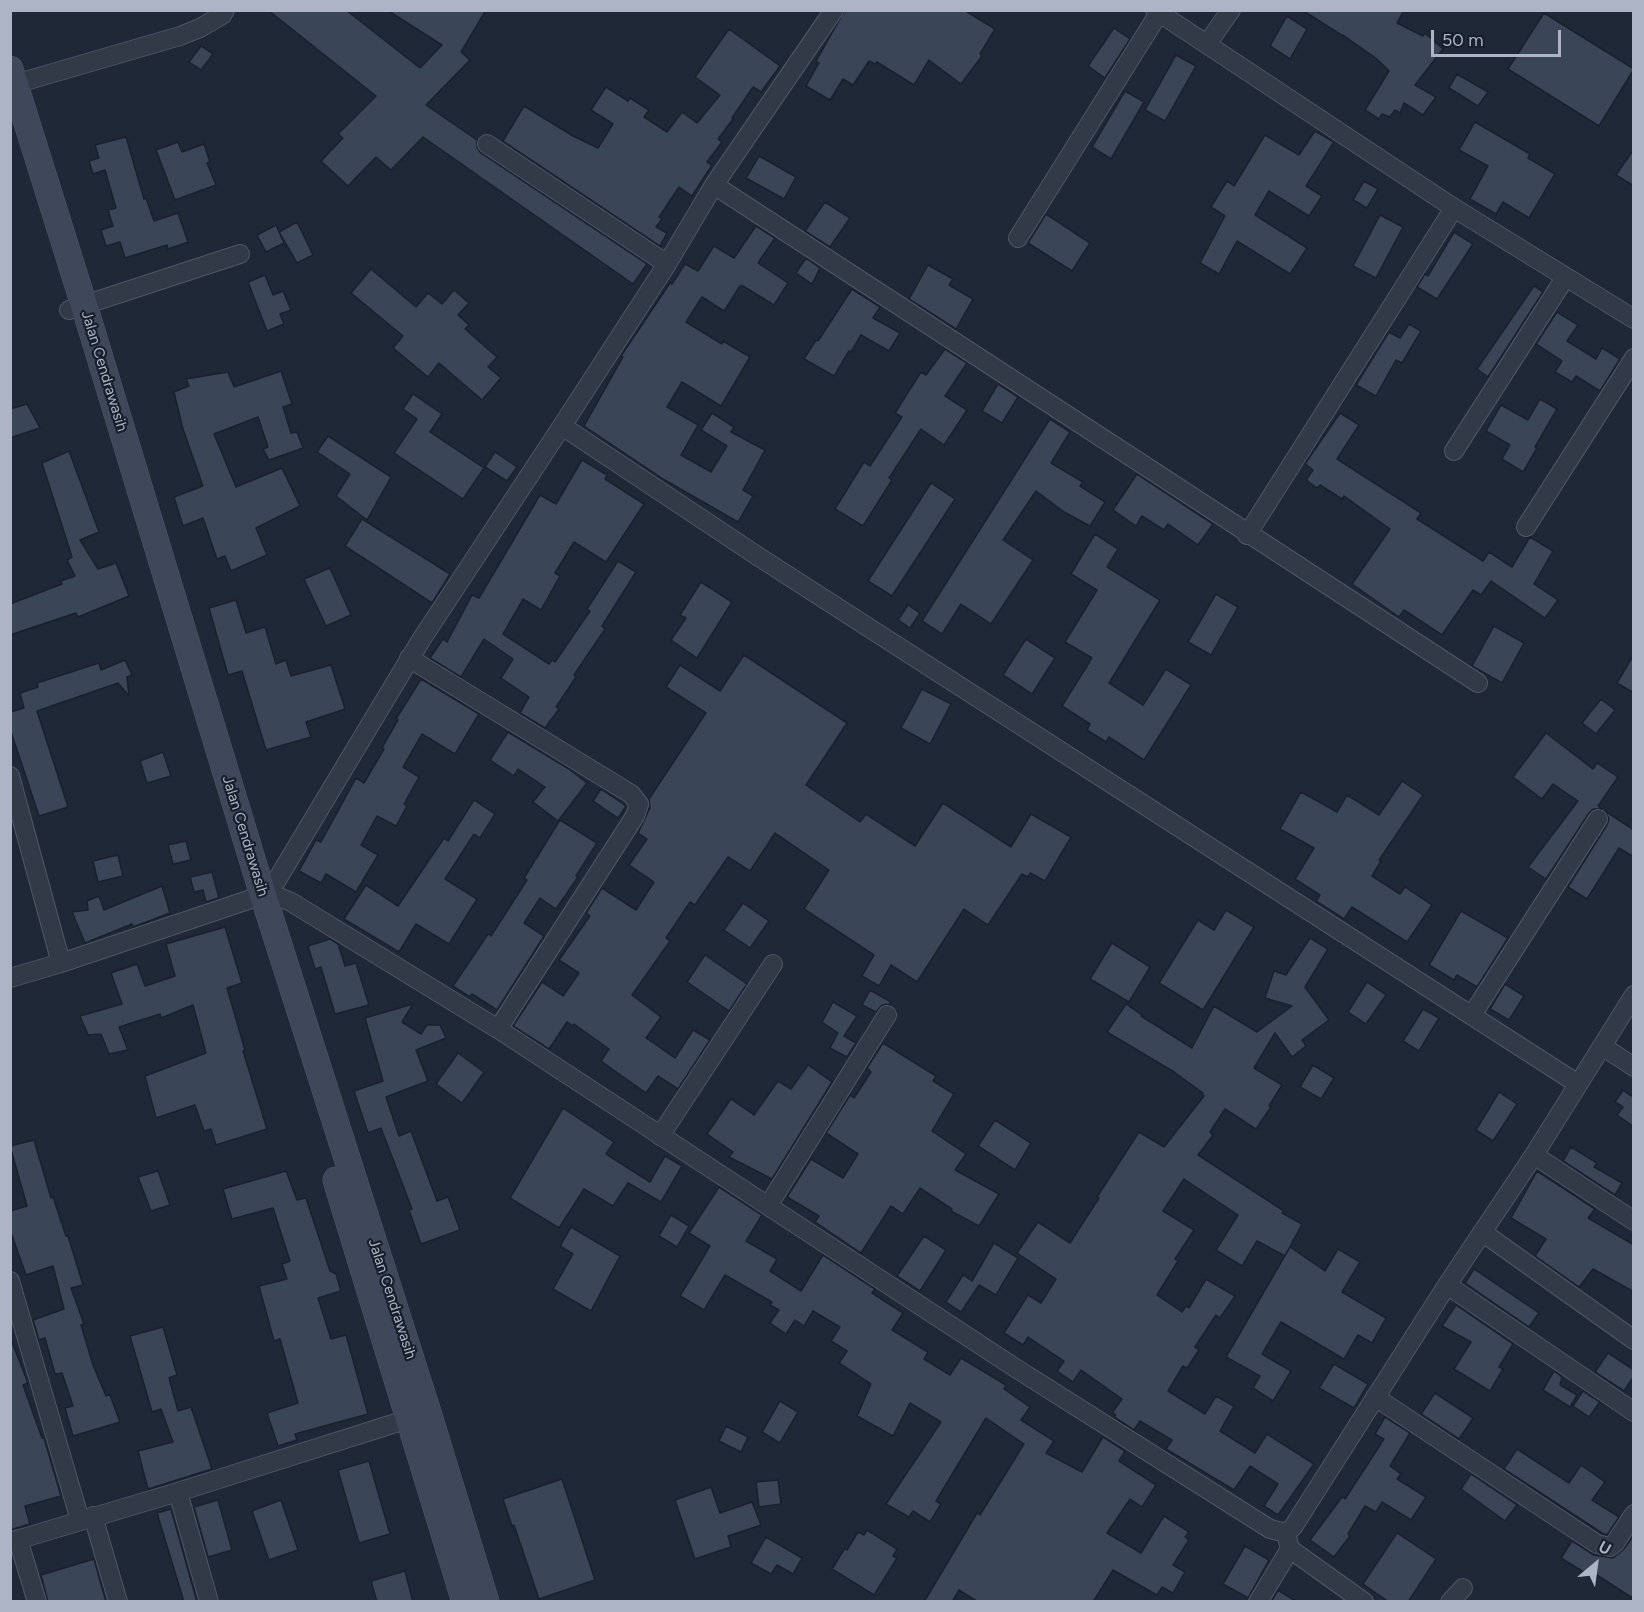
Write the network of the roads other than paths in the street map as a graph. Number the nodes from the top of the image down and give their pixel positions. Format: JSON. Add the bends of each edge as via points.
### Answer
{"nodes":[{"id":1,"x":834,"y":10,"type":"edge"},
{"id":2,"x":1231,"y":10,"type":"edge"},
{"id":3,"x":221,"y":12,"type":"edge"},
{"id":4,"x":1157,"y":12,"type":"edge"},
{"id":5,"x":1208,"y":44,"type":"junction"},
{"id":6,"x":13,"y":76,"type":"edge"},
{"id":7,"x":10,"y":123,"type":"edge"},
{"id":8,"x":488,"y":144,"type":"dead end"},
{"id":9,"x":714,"y":185,"type":"junction"},
{"id":10,"x":1454,"y":208,"type":"junction"},
{"id":11,"x":1018,"y":238,"type":"dead end"},
{"id":12,"x":240,"y":254,"type":"dead end"},
{"id":13,"x":667,"y":264,"type":"junction"},
{"id":14,"x":1565,"y":278,"type":"junction"},
{"id":15,"x":76,"y":307,"type":"junction"},
{"id":16,"x":1634,"y":319,"type":"edge"},
{"id":17,"x":1634,"y":358,"type":"edge"},
{"id":18,"x":562,"y":426,"type":"junction"},
{"id":19,"x":1454,"y":451,"type":"dead end"},
{"id":20,"x":1526,"y":527,"type":"dead end"},
{"id":21,"x":1247,"y":535,"type":"junction"},
{"id":22,"x":409,"y":658,"type":"junction"},
{"id":23,"x":1478,"y":683,"type":"dead end"},
{"id":24,"x":10,"y":776,"type":"edge"},
{"id":25,"x":1598,"y":819,"type":"dead end"},
{"id":26,"x":261,"y":896,"type":"junction"},
{"id":27,"x":61,"y":963,"type":"junction"},
{"id":28,"x":773,"y":964,"type":"dead end"},
{"id":29,"x":10,"y":978,"type":"edge"},
{"id":30,"x":1634,"y":995,"type":"edge"},
{"id":31,"x":887,"y":1014,"type":"dead end"},
{"id":32,"x":1472,"y":1015,"type":"junction"},
{"id":33,"x":498,"y":1029,"type":"junction"},
{"id":34,"x":1602,"y":1046,"type":"junction"},
{"id":35,"x":1634,"y":1067,"type":"edge"},
{"id":36,"x":1578,"y":1084,"type":"junction"},
{"id":37,"x":660,"y":1136,"type":"junction"},
{"id":38,"x":1534,"y":1155,"type":"junction"},
{"id":39,"x":768,"y":1206,"type":"junction"},
{"id":40,"x":1634,"y":1221,"type":"edge"},
{"id":41,"x":1482,"y":1232,"type":"junction"},
{"id":42,"x":10,"y":1281,"type":"edge"},
{"id":43,"x":1447,"y":1285,"type":"junction"},
{"id":44,"x":1634,"y":1340,"type":"edge"},
{"id":45,"x":1375,"y":1396,"type":"junction"},
{"id":46,"x":1634,"y":1412,"type":"edge"},
{"id":47,"x":418,"y":1415,"type":"junction"},
{"id":48,"x":178,"y":1492,"type":"junction"},
{"id":49,"x":1634,"y":1514,"type":"edge"},
{"id":50,"x":86,"y":1518,"type":"junction"},
{"id":51,"x":14,"y":1540,"type":"edge"},
{"id":52,"x":1288,"y":1541,"type":"junction"},
{"id":53,"x":1463,"y":1588,"type":"dead end"},
{"id":54,"x":1358,"y":1600,"type":"edge"},
{"id":55,"x":37,"y":1602,"type":"edge"},
{"id":56,"x":118,"y":1602,"type":"edge"},
{"id":57,"x":209,"y":1602,"type":"edge"},
{"id":58,"x":465,"y":1602,"type":"edge"},
{"id":59,"x":486,"y":1602,"type":"edge"},
{"id":60,"x":1258,"y":1602,"type":"edge"},
{"id":61,"x":1450,"y":1602,"type":"edge"}],
"edges":[{"from":1,"to":9,"type":"street"},
{"from":2,"to":5,"type":"street"},
{"from":3,"to":6,"type":"street","via":[[200,28],[161,42]]},
{"from":4,"to":5,"type":"street"},
{"from":4,"to":11,"type":"street"},
{"from":5,"to":10,"type":"street"},
{"from":6,"to":15,"type":"main road","name":"Jalan Cendrawasih"},
{"from":7,"to":15,"type":"main road","name":"Jalan Cendrawasih"},
{"from":8,"to":13,"type":"street"},
{"from":9,"to":13,"type":"street"},
{"from":9,"to":21,"type":"street"},
{"from":10,"to":14,"type":"street"},
{"from":10,"to":21,"type":"street"},
{"from":12,"to":15,"type":"street"},
{"from":13,"to":18,"type":"street"},
{"from":14,"to":16,"type":"street"},
{"from":14,"to":19,"type":"street"},
{"from":15,"to":26,"type":"main road","name":"Jalan Cendrawasih"},
{"from":17,"to":20,"type":"street"},
{"from":18,"to":22,"type":"street"},
{"from":18,"to":32,"type":"street","via":[[749,551]]},
{"from":21,"to":23,"type":"street"},
{"from":22,"to":26,"type":"street"},
{"from":22,"to":33,"type":"street","via":[[631,794],[639,804]]},
{"from":24,"to":27,"type":"street"},
{"from":25,"to":32,"type":"street"},
{"from":26,"to":27,"type":"street"},
{"from":26,"to":33,"type":"street","via":[[312,913]]},
{"from":26,"to":47,"type":"main road","name":"Jalan Cendrawasih"},
{"from":27,"to":29,"type":"street"},
{"from":28,"to":37,"type":"street"},
{"from":30,"to":34,"type":"street"},
{"from":31,"to":39,"type":"street"},
{"from":32,"to":36,"type":"street"},
{"from":33,"to":37,"type":"street"},
{"from":34,"to":35,"type":"street"},
{"from":34,"to":36,"type":"street"},
{"from":36,"to":38,"type":"street"},
{"from":37,"to":39,"type":"street"},
{"from":38,"to":40,"type":"street"},
{"from":38,"to":41,"type":"street"},
{"from":39,"to":52,"type":"street"},
{"from":41,"to":43,"type":"street"},
{"from":41,"to":44,"type":"street"},
{"from":42,"to":50,"type":"street"},
{"from":43,"to":45,"type":"street"},
{"from":43,"to":46,"type":"street"},
{"from":45,"to":49,"type":"street","via":[[1597,1544],[1610,1547],[1615,1543]]},
{"from":45,"to":52,"type":"street"},
{"from":47,"to":48,"type":"street"},
{"from":47,"to":58,"type":"main road","name":"Jalan Cendrawasih"},
{"from":47,"to":59,"type":"main road","name":"Jalan Cendrawasih"},
{"from":48,"to":50,"type":"street"},
{"from":48,"to":57,"type":"street"},
{"from":50,"to":51,"type":"street"},
{"from":50,"to":56,"type":"street"},
{"from":51,"to":55,"type":"street"},
{"from":52,"to":54,"type":"street"},
{"from":52,"to":60,"type":"street"},
{"from":53,"to":61,"type":"street"}]}
